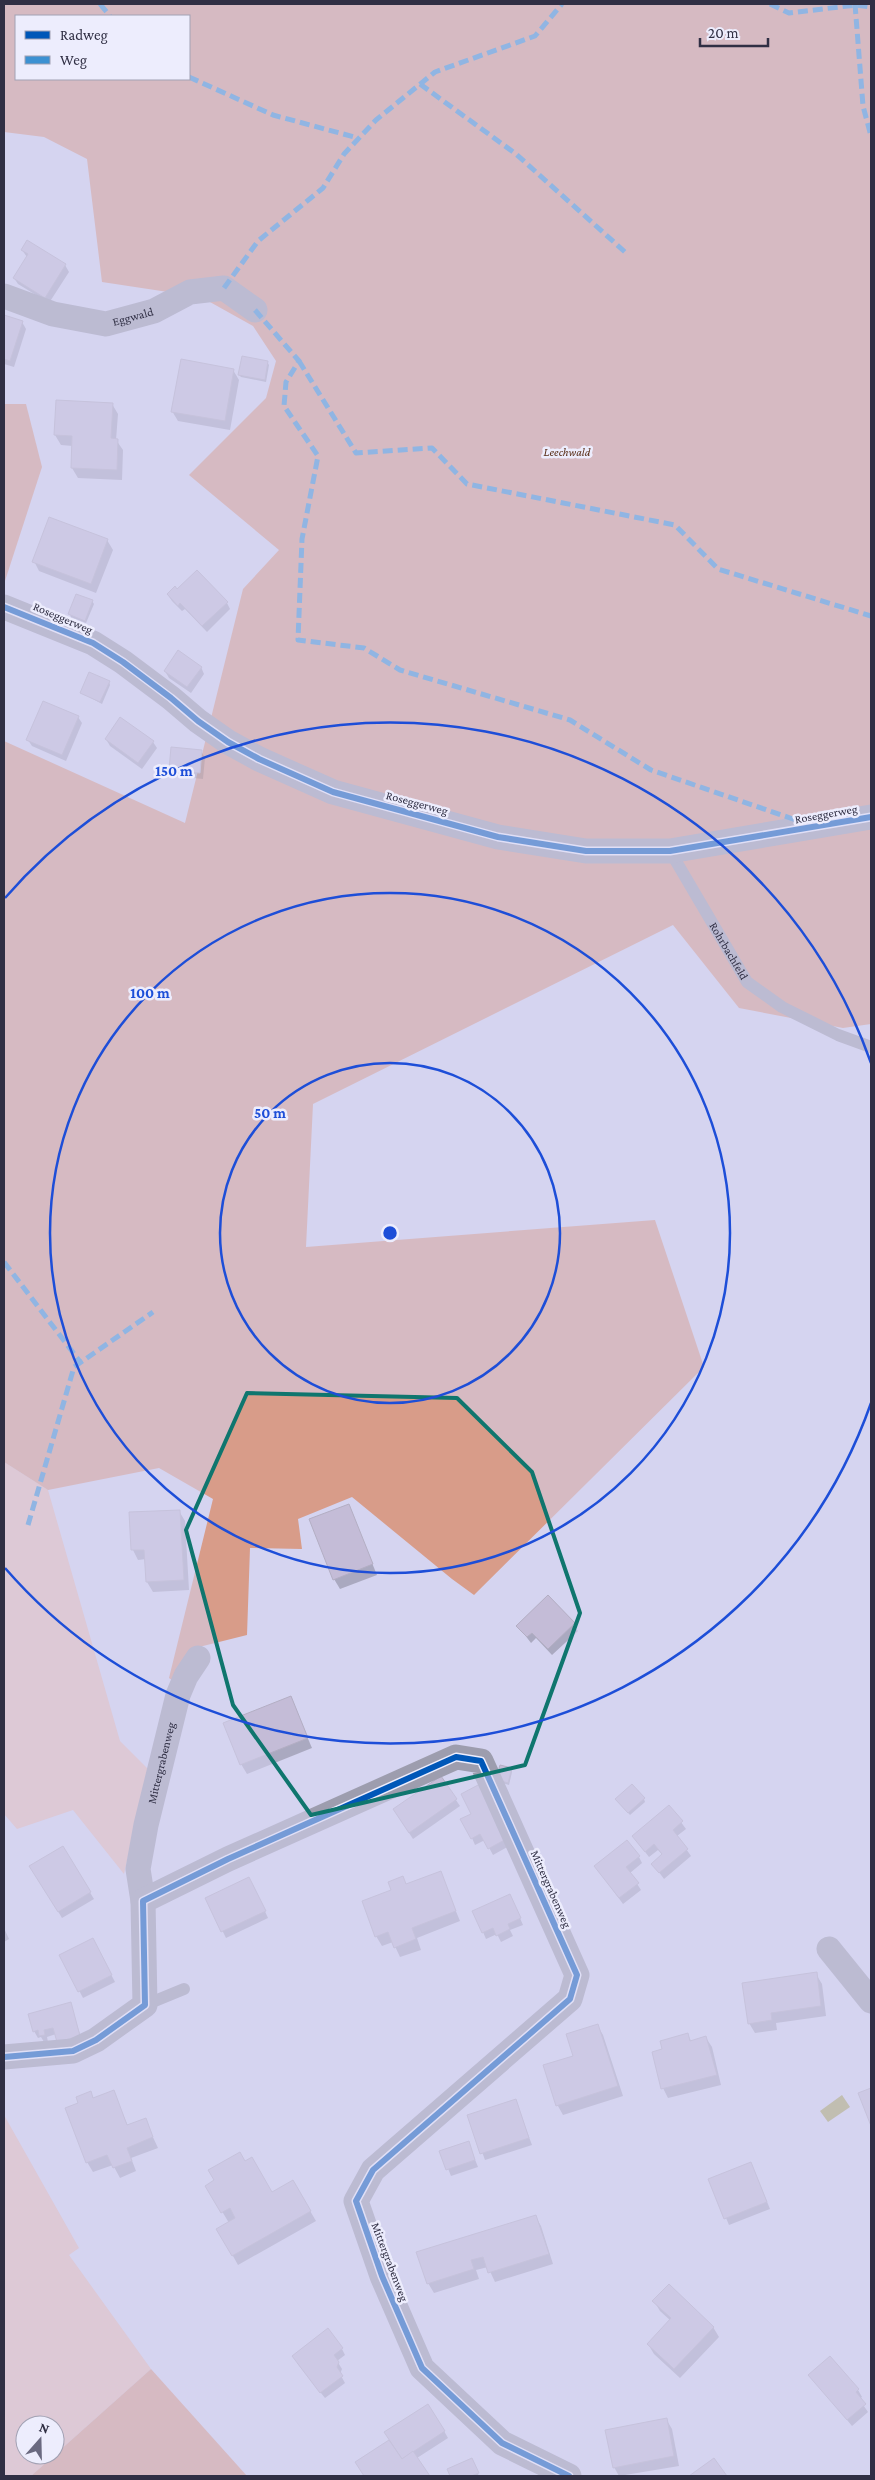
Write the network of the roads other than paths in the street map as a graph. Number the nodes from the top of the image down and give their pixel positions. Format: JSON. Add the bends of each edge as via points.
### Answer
{"nodes":[{"id":1,"x":4,"y":296,"type":"edge"},
{"id":2,"x":255,"y":310,"type":"dead end"},
{"id":3,"x":4,"y":607,"type":"edge"},
{"id":4,"x":871,"y":817,"type":"edge"},
{"id":5,"x":670,"y":851,"type":"junction"},
{"id":6,"x":871,"y":1047,"type":"edge"},
{"id":7,"x":198,"y":1658,"type":"dead end"},
{"id":8,"x":143,"y":1901,"type":"junction"},
{"id":9,"x":829,"y":1949,"type":"dead end"},
{"id":10,"x":184,"y":1989,"type":"dead end"},
{"id":11,"x":871,"y":2000,"type":"edge"},
{"id":12,"x":145,"y":2005,"type":"junction"},
{"id":13,"x":4,"y":2057,"type":"edge"},
{"id":14,"x":569,"y":2476,"type":"edge"}],
"edges":[{"from":1,"to":2,"type":"street","name":"Eggwald","via":[[53,314],[106,324],[154,311],[190,292],[224,288]]},
{"from":3,"to":5,"type":"street","name":"Roseggerweg","via":[[92,643],[123,662],[228,742],[333,792],[498,837],[552,847],[586,851]]},
{"from":4,"to":5,"type":"street","name":"Roseggerweg"},
{"from":5,"to":6,"type":"lane","name":"Rohrbachfeld","via":[[747,982],[782,1007],[838,1036]]},
{"from":7,"to":8,"type":"street","name":"Mittergrabenweg","via":[[178,1695],[146,1825],[138,1869]]},
{"from":8,"to":12,"type":"street","name":"Mittergrabenweg"},
{"from":8,"to":14,"type":"street","name":"Mittergrabenweg","via":[[219,1863],[456,1757],[480,1761],[577,1974],[570,1999],[373,2170],[356,2201],[382,2276],[422,2368],[502,2443]]},
{"from":9,"to":11,"type":"street"},
{"from":10,"to":12,"type":"lane"},
{"from":12,"to":13,"type":"street","via":[[73,2051]]}]}
